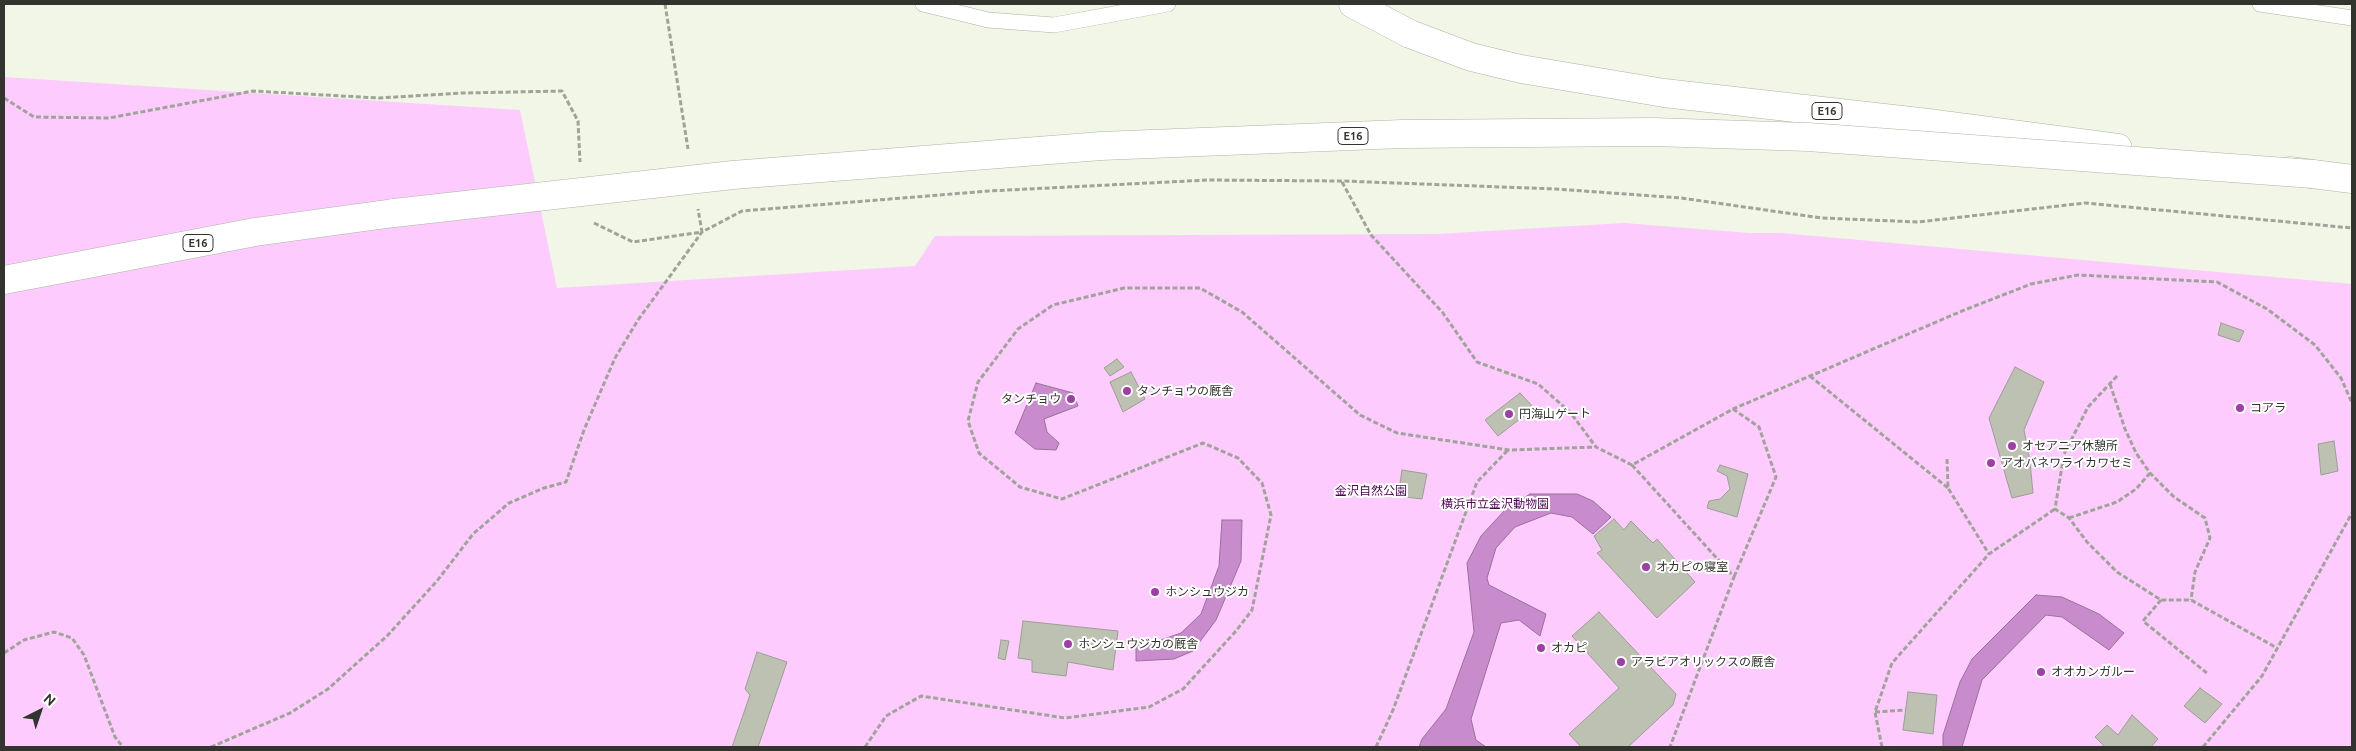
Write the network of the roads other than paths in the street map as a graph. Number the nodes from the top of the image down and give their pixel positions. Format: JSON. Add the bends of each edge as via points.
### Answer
{"nodes":[{"id":1,"x":923,"y":4,"type":"edge"},
{"id":2,"x":1168,"y":4,"type":"edge"},
{"id":3,"x":1352,"y":4,"type":"edge"},
{"id":4,"x":2260,"y":4,"type":"edge"},
{"id":5,"x":2352,"y":18,"type":"edge"},
{"id":6,"x":2313,"y":174,"type":"junction"},
{"id":7,"x":2352,"y":179,"type":"edge"},
{"id":8,"x":4,"y":280,"type":"edge"}],
"edges":[{"from":1,"to":2,"type":"lane","via":[[988,20],[1054,25]]},
{"from":3,"to":6,"type":"highway","number":"E16","bridge":true,"via":[[1410,34],[1471,57],[1521,69],[1664,93],[1928,123]]},
{"from":4,"to":5,"type":"lane"},
{"from":6,"to":7,"type":"highway","number":"E16"},
{"from":6,"to":8,"type":"highway","number":"E16","bridge":true,"via":[[1808,137],[1653,132],[1402,134],[1101,146],[733,175],[394,213],[255,232]]}]}
